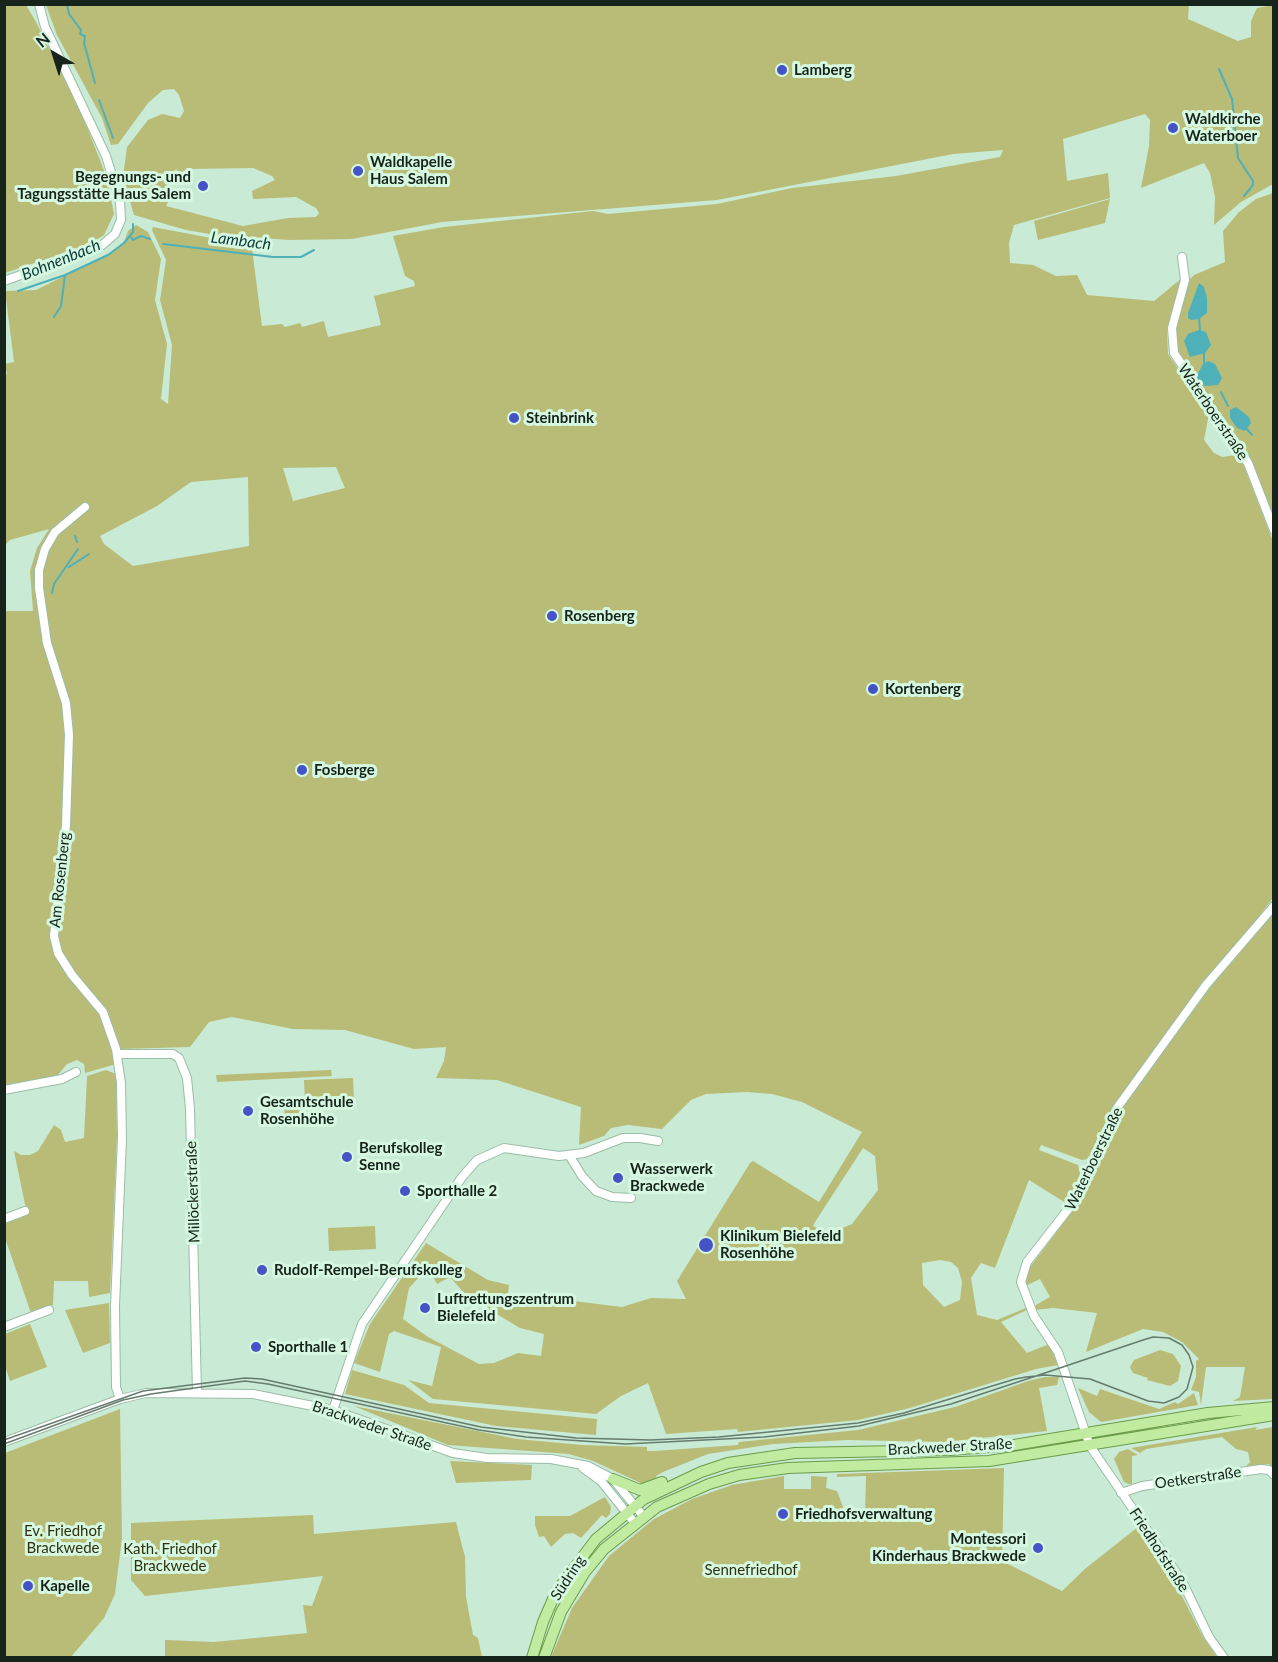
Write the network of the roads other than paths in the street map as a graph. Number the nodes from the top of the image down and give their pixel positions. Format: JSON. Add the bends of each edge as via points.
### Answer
{"nodes":[{"id":1,"x":39,"y":4,"type":"edge"},
{"id":2,"x":1182,"y":256,"type":"dead end"},
{"id":3,"x":4,"y":281,"type":"edge"},
{"id":4,"x":85,"y":507,"type":"dead end"},
{"id":5,"x":1274,"y":530,"type":"edge"},
{"id":6,"x":1274,"y":906,"type":"edge"},
{"id":7,"x":117,"y":1054,"type":"junction"},
{"id":8,"x":76,"y":1072,"type":"dead end"},
{"id":9,"x":4,"y":1090,"type":"edge"},
{"id":10,"x":658,"y":1141,"type":"dead end"},
{"id":11,"x":569,"y":1155,"type":"junction"},
{"id":12,"x":631,"y":1198,"type":"dead end"},
{"id":13,"x":25,"y":1210,"type":"dead end"},
{"id":14,"x":4,"y":1219,"type":"edge"},
{"id":15,"x":49,"y":1310,"type":"dead end"},
{"id":16,"x":4,"y":1327,"type":"edge"},
{"id":17,"x":197,"y":1392,"type":"junction"},
{"id":18,"x":120,"y":1399,"type":"junction"},
{"id":19,"x":1274,"y":1407,"type":"edge"},
{"id":20,"x":333,"y":1410,"type":"junction"},
{"id":21,"x":1274,"y":1415,"type":"edge"},
{"id":22,"x":1085,"y":1434,"type":"junction"},
{"id":23,"x":4,"y":1442,"type":"edge"},
{"id":24,"x":1090,"y":1446,"type":"junction"},
{"id":25,"x":568,"y":1462,"type":"junction"},
{"id":26,"x":728,"y":1464,"type":"junction"},
{"id":27,"x":1274,"y":1475,"type":"edge"},
{"id":28,"x":613,"y":1479,"type":"junction"},
{"id":29,"x":1121,"y":1493,"type":"junction"},
{"id":30,"x":630,"y":1509,"type":"junction"},
{"id":31,"x":638,"y":1519,"type":"junction"},
{"id":32,"x":532,"y":1658,"type":"edge"},
{"id":33,"x":544,"y":1658,"type":"edge"},
{"id":34,"x":1224,"y":1658,"type":"edge"}],
"edges":[{"from":1,"to":3,"type":"street","via":[[45,27],[106,156],[120,201],[121,220],[115,234],[101,246]]},
{"from":2,"to":5,"type":"street","name":"Waterboerstraße","via":[[1185,279],[1172,328],[1174,353],[1248,463]]},
{"from":4,"to":7,"type":"street","name":"Am Rosenberg","via":[[55,532],[39,570],[47,643],[66,703],[69,735],[66,825],[54,936],[58,953],[72,975],[103,1012]]},
{"from":6,"to":22,"type":"street","name":"Waterboerstraße","via":[[1206,985],[1124,1099],[1109,1122],[1068,1213],[1023,1270],[1025,1298],[1058,1352]]},
{"from":7,"to":17,"type":"street","name":"Millöckerstraße","via":[[173,1054],[179,1058],[187,1078]]},
{"from":7,"to":18,"type":"street","name":"Am Rosenberg","via":[[122,1138],[115,1306],[116,1386]]},
{"from":8,"to":9,"type":"street","via":[[62,1079]]},
{"from":10,"to":11,"type":"street","via":[[623,1138]]},
{"from":11,"to":12,"type":"street","via":[[596,1191]]},
{"from":11,"to":20,"type":"street","via":[[504,1148],[472,1165],[362,1324]]},
{"from":13,"to":14,"type":"street"},
{"from":15,"to":16,"type":"street"},
{"from":17,"to":18,"type":"street","name":"Brackweder Straße","via":[[153,1392]]},
{"from":17,"to":20,"type":"street","name":"Brackweder Straße","via":[[253,1394]]},
{"from":18,"to":23,"type":"street","name":"Brackweder Straße"},
{"from":19,"to":22,"type":"main road","name":"Brackweder Straße","via":[[1208,1413]]},
{"from":20,"to":25,"type":"street","name":"Brackweder Straße","via":[[453,1453]]},
{"from":21,"to":24,"type":"main road","name":"Brackweder Straße"},
{"from":22,"to":24,"type":"street","name":"Waterboerstraße"},
{"from":22,"to":26,"type":"main road","name":"Brackweder Straße","via":[[976,1448],[795,1453]]},
{"from":24,"to":29,"type":"street","name":"Friedhofstraße"},
{"from":24,"to":31,"type":"main road","name":"Brackweder Straße","via":[[959,1463],[766,1470],[692,1490]]},
{"from":25,"to":28,"type":"street","name":"Brackweder Straße","via":[[588,1466]]},
{"from":25,"to":30,"type":"street","name":"Brackweder Straße","via":[[593,1475]]},
{"from":26,"to":28,"type":"main road","via":[[701,1465],[640,1490]]},
{"from":26,"to":30,"type":"main road","name":"Brackweder Straße","via":[[681,1479]]},
{"from":27,"to":29,"type":"street","name":"Oetkerstraße","via":[[1261,1469],[1142,1486]]},
{"from":28,"to":30,"type":"street","name":"Brackweder Straße"},
{"from":29,"to":34,"type":"street","name":"Friedhofstraße","via":[[1182,1581],[1209,1637]]},
{"from":30,"to":31,"type":"street","name":"Brackweder Straße"},
{"from":30,"to":32,"type":"main road","name":"Südring","via":[[596,1539],[565,1578],[549,1607]]},
{"from":31,"to":33,"type":"main road","name":"Südring","via":[[585,1572],[561,1612]]}]}
